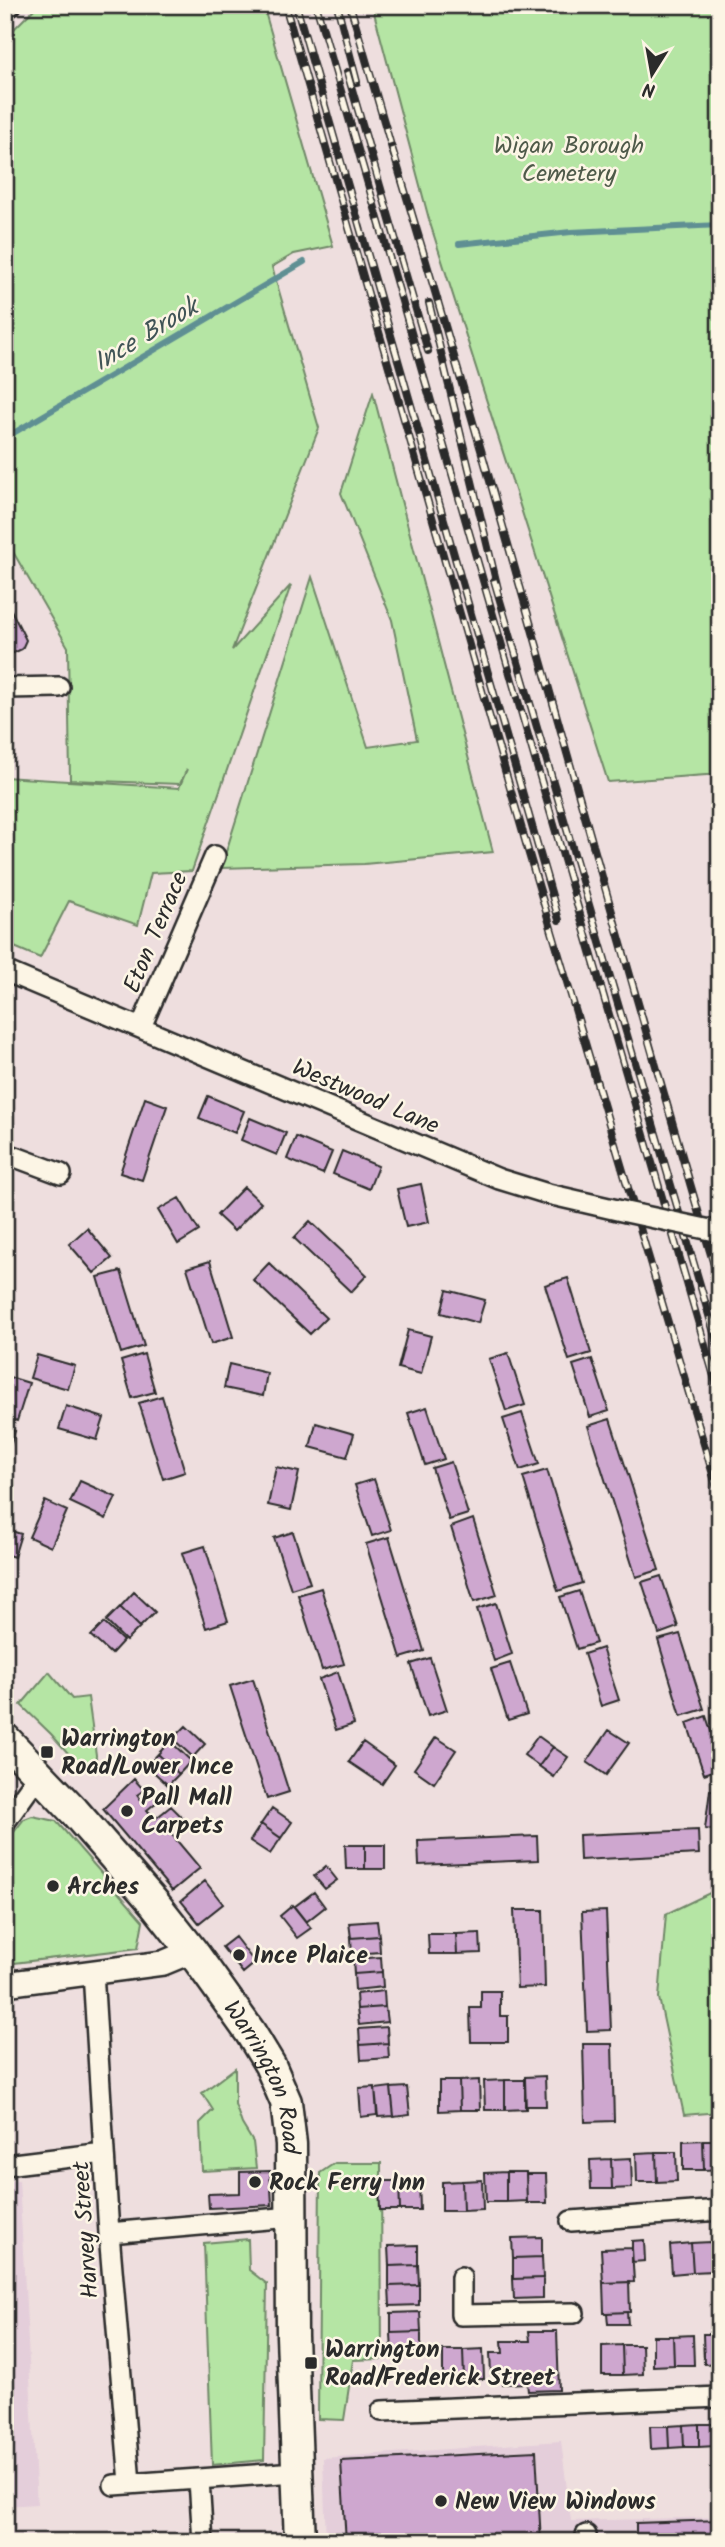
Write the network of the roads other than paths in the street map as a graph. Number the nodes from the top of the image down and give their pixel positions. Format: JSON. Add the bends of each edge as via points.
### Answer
{"nodes":[{"id":1,"x":10,"y":5,"type":"edge"},
{"id":2,"x":5,"y":10,"type":"edge"},
{"id":3,"x":59,"y":687,"type":"dead end"},
{"id":4,"x":5,"y":688,"type":"edge"},
{"id":5,"x":215,"y":856,"type":"dead end"},
{"id":6,"x":5,"y":971,"type":"edge"},
{"id":7,"x":141,"y":1027,"type":"junction"},
{"id":8,"x":5,"y":1153,"type":"edge"},
{"id":9,"x":61,"y":1174,"type":"dead end"},
{"id":10,"x":720,"y":1232,"type":"edge"},
{"id":11,"x":5,"y":1739,"type":"edge"},
{"id":12,"x":40,"y":1773,"type":"junction"},
{"id":13,"x":5,"y":1822,"type":"edge"},
{"id":14,"x":192,"y":1951,"type":"junction"},
{"id":15,"x":93,"y":1972,"type":"junction"},
{"id":16,"x":5,"y":1984,"type":"edge"},
{"id":17,"x":104,"y":2153,"type":"junction"},
{"id":18,"x":5,"y":2165,"type":"edge"},
{"id":19,"x":720,"y":2210,"type":"edge"},
{"id":20,"x":292,"y":2217,"type":"junction"},
{"id":21,"x":571,"y":2221,"type":"dead end"},
{"id":22,"x":109,"y":2233,"type":"junction"},
{"id":23,"x":461,"y":2277,"type":"dead end"},
{"id":24,"x":574,"y":2314,"type":"dead end"},
{"id":25,"x":720,"y":2397,"type":"edge"},
{"id":26,"x":382,"y":2411,"type":"dead end"},
{"id":27,"x":296,"y":2472,"type":"junction"},
{"id":28,"x":199,"y":2480,"type":"junction"},
{"id":29,"x":203,"y":2542,"type":"edge"},
{"id":30,"x":300,"y":2542,"type":"edge"}],
"edges":[{"from":1,"to":2,"type":"street"},
{"from":3,"to":4,"type":"street"},
{"from":5,"to":7,"type":"street","name":"Eton Terrace"},
{"from":6,"to":7,"type":"street","name":"Westwood Lane"},
{"from":7,"to":10,"type":"street","name":"Westwood Lane","bridge":true,"via":[[499,1179]]},
{"from":8,"to":9,"type":"street"},
{"from":11,"to":12,"type":"main road","name":"Warrington Road"},
{"from":12,"to":13,"type":"street"},
{"from":12,"to":14,"type":"main road","name":"Warrington Road"},
{"from":14,"to":15,"type":"street","via":[[163,1963]]},
{"from":14,"to":20,"type":"main road","name":"Warrington Road","via":[[250,2032],[286,2102]]},
{"from":15,"to":16,"type":"street"},
{"from":15,"to":17,"type":"street","name":"Harvey Street"},
{"from":17,"to":18,"type":"street"},
{"from":17,"to":22,"type":"street","name":"Harvey Street"},
{"from":19,"to":21,"type":"street"},
{"from":20,"to":22,"type":"street"},
{"from":20,"to":27,"type":"main road","name":"Warrington Road"},
{"from":22,"to":28,"type":"street","name":"Harvey Street","via":[[122,2484]]},
{"from":23,"to":24,"type":"street","via":[[461,2315]]},
{"from":25,"to":26,"type":"street"},
{"from":27,"to":28,"type":"street"},
{"from":27,"to":30,"type":"main road","name":"Warrington Road"},
{"from":28,"to":29,"type":"street"}]}
